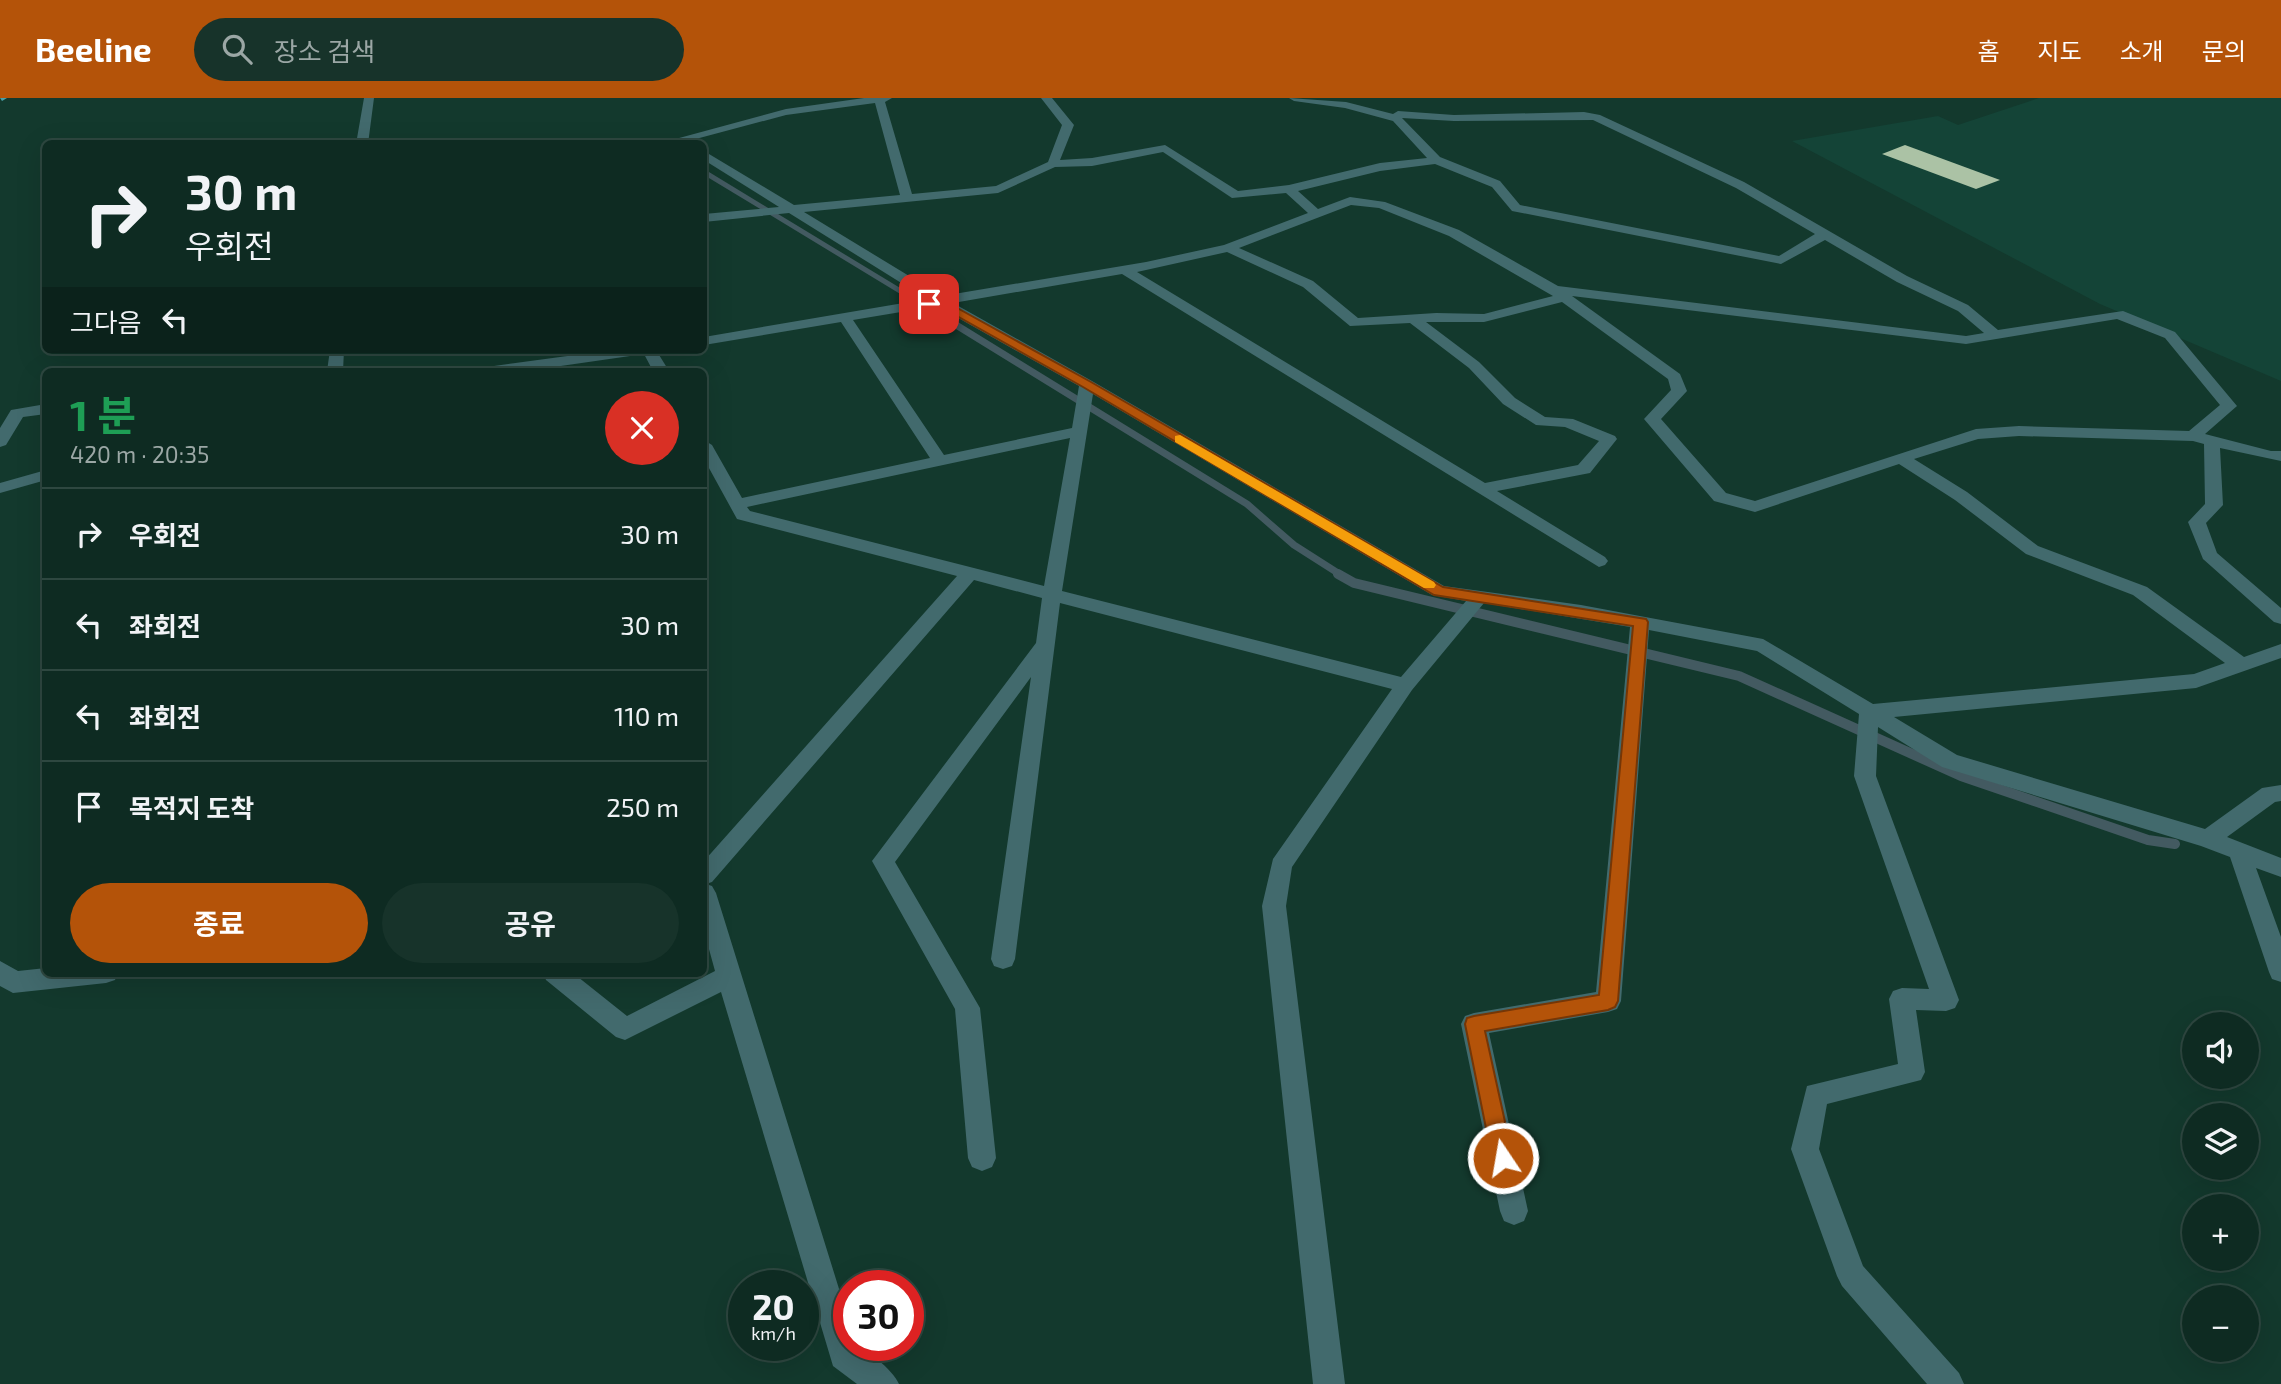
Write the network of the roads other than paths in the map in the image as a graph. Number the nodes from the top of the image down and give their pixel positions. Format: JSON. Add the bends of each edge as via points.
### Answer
{"nodes":[{"id":1,"x":369,"y":98,"type":"edge"},
{"id":2,"x":1046,"y":98,"type":"edge"},
{"id":3,"x":1294,"y":98,"type":"edge"},
{"id":4,"x":1403,"y":98,"type":"edge"},
{"id":5,"x":883,"y":99,"type":"edge"},
{"id":6,"x":1398,"y":117,"type":"junction"},
{"id":7,"x":363,"y":140,"type":"edge"},
{"id":8,"x":684,"y":140,"type":"edge"},
{"id":9,"x":707,"y":157,"type":"edge"},
{"id":10,"x":1436,"y":160,"type":"junction"},
{"id":11,"x":1053,"y":163,"type":"junction"},
{"id":12,"x":1289,"y":189,"type":"junction"},
{"id":13,"x":907,"y":197,"type":"junction"},
{"id":14,"x":790,"y":208,"type":"junction"},
{"id":15,"x":1317,"y":214,"type":"junction"},
{"id":16,"x":707,"y":218,"type":"edge"},
{"id":17,"x":1823,"y":234,"type":"junction"},
{"id":18,"x":1228,"y":248,"type":"junction"},
{"id":19,"x":1125,"y":270,"type":"junction"},
{"id":20,"x":1560,"y":294,"type":"junction"},
{"id":21,"x":929,"y":304,"type":"junction"},
{"id":22,"x":845,"y":318,"type":"junction"},
{"id":23,"x":1413,"y":319,"type":"junction"},
{"id":24,"x":1994,"y":334,"type":"junction"},
{"id":25,"x":707,"y":341,"type":"edge"},
{"id":26,"x":615,"y":354,"type":"edge"},
{"id":27,"x":515,"y":368,"type":"edge"},
{"id":28,"x":1087,"y":384,"type":"junction"},
{"id":29,"x":42,"y":410,"type":"edge"},
{"id":30,"x":1079,"y":432,"type":"junction"},
{"id":31,"x":2193,"y":436,"type":"junction"},
{"id":32,"x":2211,"y":440,"type":"junction"},
{"id":33,"x":0,"y":442,"type":"edge"},
{"id":34,"x":707,"y":450,"type":"edge"},
{"id":35,"x":2281,"y":456,"type":"edge"},
{"id":36,"x":1901,"y":458,"type":"junction"},
{"id":37,"x":940,"y":461,"type":"junction"},
{"id":38,"x":42,"y":476,"type":"edge"},
{"id":39,"x":0,"y":488,"type":"edge"},
{"id":40,"x":1482,"y":489,"type":"junction"},
{"id":41,"x":737,"y":504,"type":"junction"},
{"id":42,"x":1599,"y":561,"type":"dead end"},
{"id":43,"x":970,"y":573,"type":"junction"},
{"id":44,"x":1052,"y":594,"type":"junction"},
{"id":45,"x":1479,"y":597,"type":"junction"},
{"id":46,"x":2281,"y":618,"type":"edge"},
{"id":47,"x":1640,"y":622,"type":"junction"},
{"id":48,"x":1045,"y":644,"type":"junction"},
{"id":49,"x":2281,"y":651,"type":"edge"},
{"id":50,"x":2241,"y":665,"type":"junction"},
{"id":51,"x":1405,"y":685,"type":"junction"},
{"id":52,"x":1869,"y":712,"type":"junction"},
{"id":53,"x":2281,"y":793,"type":"edge"},
{"id":54,"x":2208,"y":839,"type":"junction"},
{"id":55,"x":2239,"y":851,"type":"junction"},
{"id":56,"x":2281,"y":868,"type":"edge"},
{"id":57,"x":707,"y":873,"type":"edge"},
{"id":58,"x":707,"y":903,"type":"edge"},
{"id":59,"x":1003,"y":959,"type":"dead end"},
{"id":60,"x":0,"y":971,"type":"edge"},
{"id":61,"x":2281,"y":972,"type":"edge"},
{"id":62,"x":729,"y":976,"type":"junction"},
{"id":63,"x":65,"y":977,"type":"edge"},
{"id":64,"x":560,"y":977,"type":"edge"},
{"id":65,"x":982,"y":1158,"type":"dead end"},
{"id":66,"x":1514,"y":1211,"type":"dead end"},
{"id":67,"x":883,"y":1384,"type":"edge"},
{"id":68,"x":1329,"y":1384,"type":"edge"},
{"id":69,"x":1948,"y":1384,"type":"edge"}],
"edges":[{"from":1,"to":7,"type":"street"},
{"from":2,"to":11,"type":"street","via":[[1068,125]]},
{"from":3,"to":6,"type":"street"},
{"from":4,"to":6,"type":"street"},
{"from":5,"to":8,"type":"street","via":[[786,112]]},
{"from":5,"to":13,"type":"street"},
{"from":6,"to":10,"type":"street"},
{"from":6,"to":17,"type":"street","via":[[1596,117],[1740,186]]},
{"from":9,"to":14,"type":"street"},
{"from":10,"to":12,"type":"street","via":[[1380,167]]},
{"from":10,"to":17,"type":"street","via":[[1496,184],[1516,208],[1781,260]]},
{"from":11,"to":12,"type":"street","via":[[1092,162],[1165,148],[1236,195]]},
{"from":11,"to":13,"type":"street","via":[[998,189]]},
{"from":12,"to":15,"type":"street"},
{"from":13,"to":14,"type":"street"},
{"from":14,"to":16,"type":"street"},
{"from":14,"to":21,"type":"street"},
{"from":15,"to":18,"type":"street"},
{"from":15,"to":20,"type":"street","via":[[1350,201],[1381,205],[1454,233]]},
{"from":17,"to":24,"type":"street","via":[[1963,308]]},
{"from":18,"to":19,"type":"street"},
{"from":18,"to":23,"type":"street","via":[[1308,284],[1354,323]]},
{"from":19,"to":21,"type":"street"},
{"from":19,"to":40,"type":"street"},
{"from":20,"to":23,"type":"street","via":[[1484,318]]},
{"from":20,"to":24,"type":"street","via":[[1966,340]]},
{"from":20,"to":36,"type":"street","via":[[1675,377],[1679,391],[1652,419],[1720,497],[1755,507]]},
{"from":21,"to":22,"type":"street"},
{"from":21,"to":28,"type":"street"},
{"from":22,"to":25,"type":"street"},
{"from":22,"to":37,"type":"street"},
{"from":23,"to":40,"type":"street","via":[[1474,365],[1509,401],[1542,422],[1567,422],[1609,439],[1584,469]]},
{"from":24,"to":31,"type":"street","via":[[2118,314],[2170,335],[2229,406]]},
{"from":26,"to":27,"type":"street"},
{"from":28,"to":30,"type":"street"},
{"from":28,"to":45,"type":"street","via":[[1439,591]]},
{"from":29,"to":33,"type":"street","via":[[17,413]]},
{"from":30,"to":37,"type":"street"},
{"from":30,"to":44,"type":"street"},
{"from":31,"to":32,"type":"street"},
{"from":31,"to":36,"type":"street","via":[[1976,434]]},
{"from":32,"to":35,"type":"street"},
{"from":32,"to":46,"type":"street","via":[[2214,505],[2197,522],[2209,555]]},
{"from":34,"to":41,"type":"street"},
{"from":36,"to":50,"type":"street","via":[[2032,550],[2140,591]]},
{"from":37,"to":41,"type":"street"},
{"from":38,"to":39,"type":"street"},
{"from":40,"to":42,"type":"street"},
{"from":41,"to":43,"type":"street","via":[[743,515]]},
{"from":43,"to":44,"type":"street"},
{"from":43,"to":57,"type":"street"},
{"from":44,"to":48,"type":"street"},
{"from":44,"to":51,"type":"street"},
{"from":45,"to":47,"type":"street"},
{"from":45,"to":51,"type":"street"},
{"from":47,"to":52,"type":"street","via":[[1763,646]]},
{"from":47,"to":66,"type":"street","via":[[1608,1001],[1474,1024]]},
{"from":48,"to":59,"type":"street"},
{"from":48,"to":65,"type":"street","via":[[883,860],[967,1008]]},
{"from":49,"to":50,"type":"street"},
{"from":50,"to":52,"type":"street","via":[[2196,681]]},
{"from":51,"to":68,"type":"street","via":[[1281,865],[1274,906]]},
{"from":52,"to":54,"type":"street","via":[[1950,761]]},
{"from":52,"to":69,"type":"street","via":[[1865,776],[1946,1000],[1902,999],[1912,1072],[1816,1095],[1805,1149],[1852,1276]]},
{"from":53,"to":54,"type":"street","via":[[2270,794]]},
{"from":54,"to":55,"type":"street"},
{"from":55,"to":56,"type":"street"},
{"from":55,"to":61,"type":"street"},
{"from":58,"to":62,"type":"street"},
{"from":60,"to":63,"type":"street","via":[[13,982]]},
{"from":62,"to":64,"type":"street","via":[[625,1028]]},
{"from":62,"to":67,"type":"street","via":[[844,1355]]}]}
